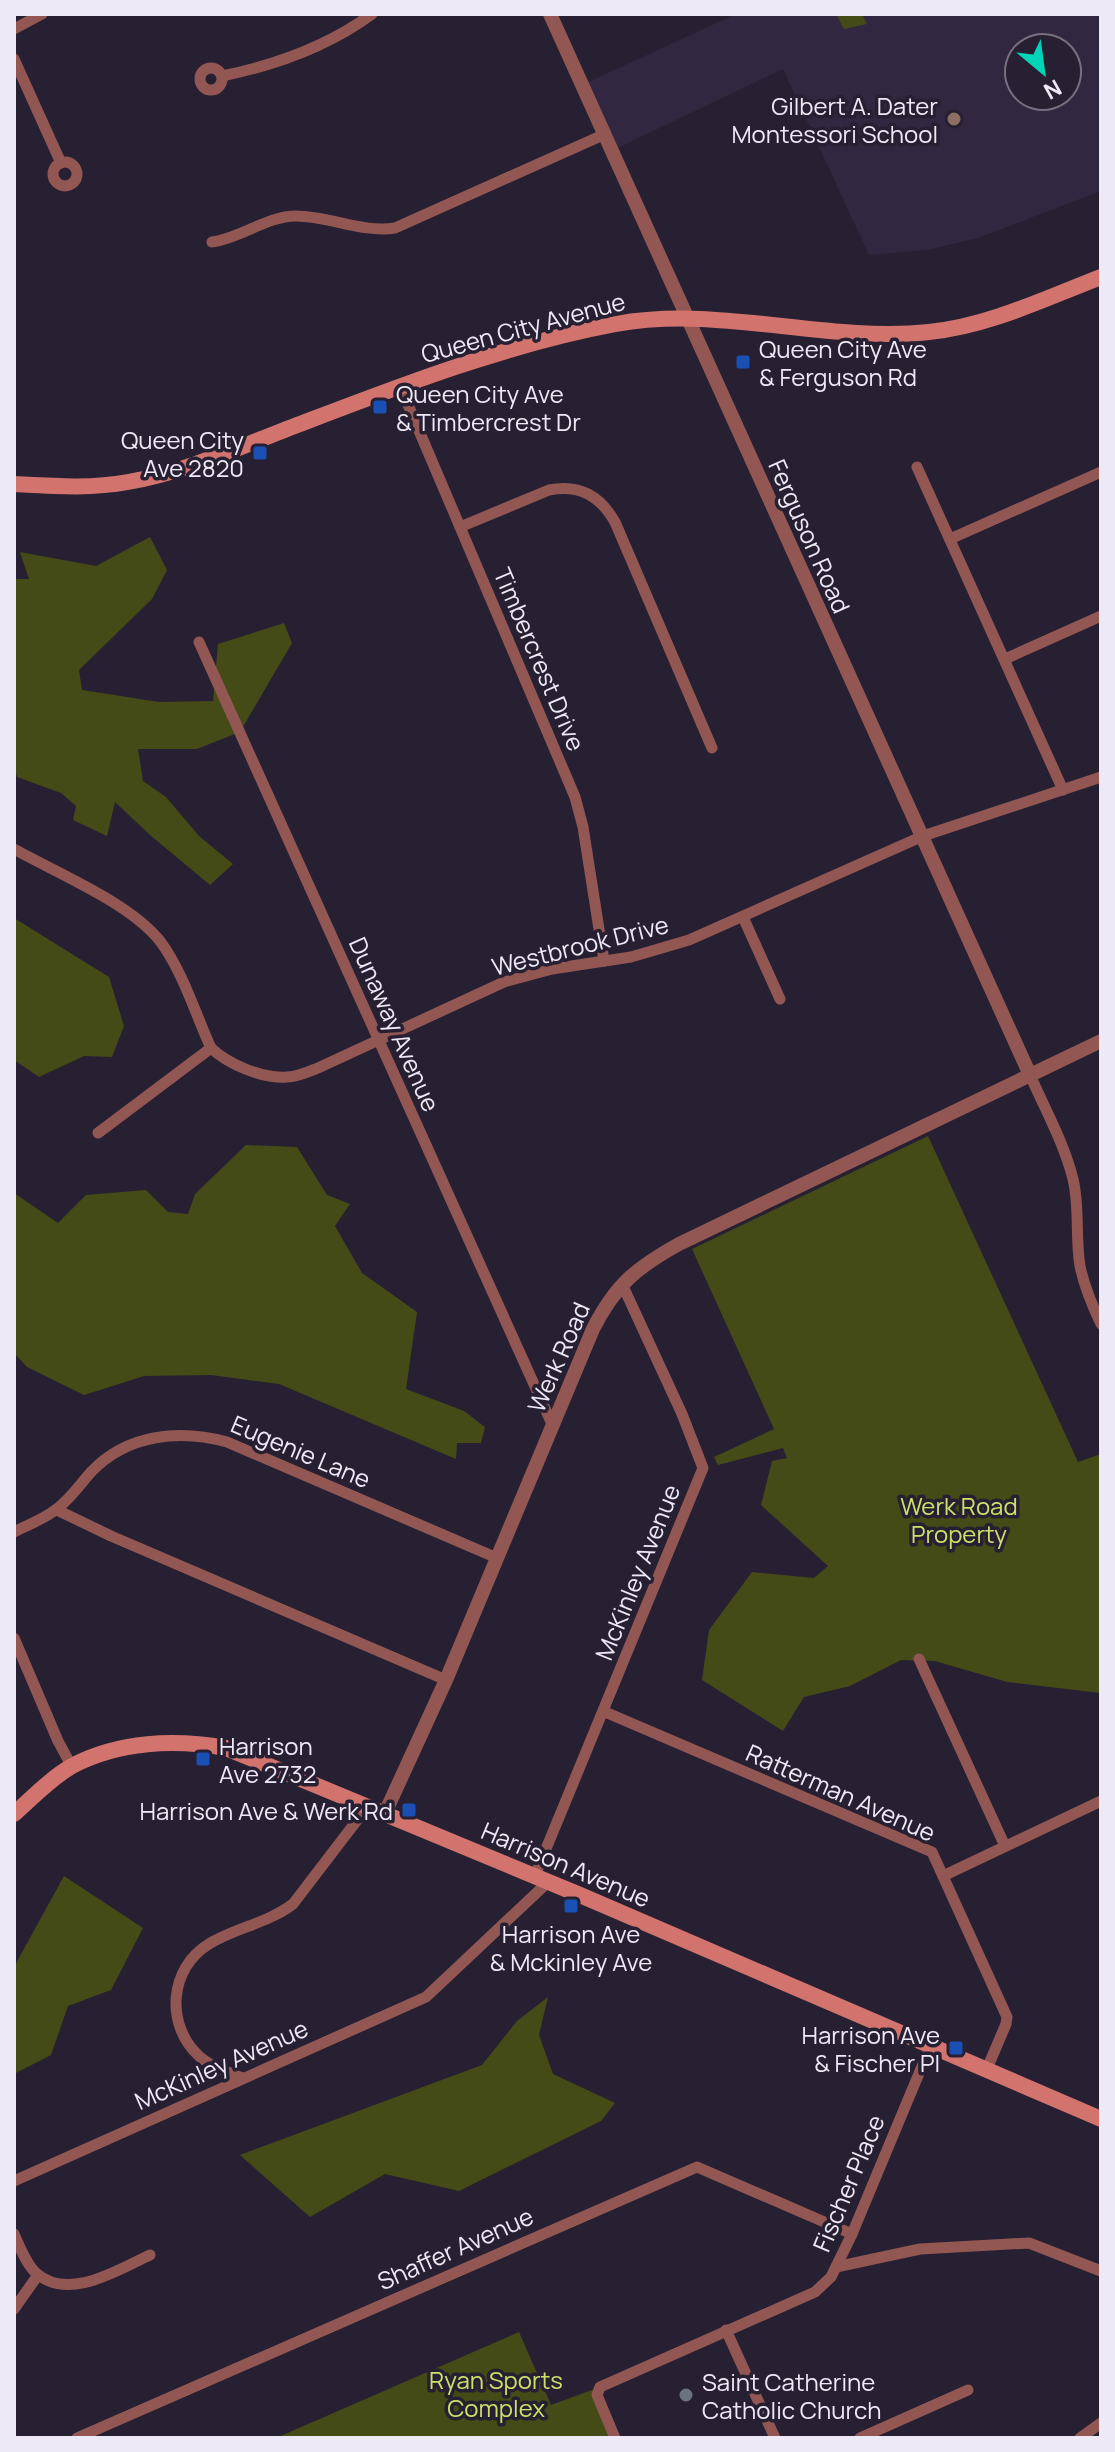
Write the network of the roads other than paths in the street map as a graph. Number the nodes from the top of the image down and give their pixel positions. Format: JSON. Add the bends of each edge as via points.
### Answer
{"nodes":[{"id":1,"x":42,"y":14,"type":"edge"},
{"id":2,"x":372,"y":14,"type":"edge"},
{"id":3,"x":550,"y":14,"type":"edge"},
{"id":4,"x":14,"y":29,"type":"edge"},
{"id":5,"x":14,"y":59,"type":"edge"},
{"id":6,"x":222,"y":76,"type":"dead end"},
{"id":7,"x":603,"y":135,"type":"junction"},
{"id":8,"x":61,"y":163,"type":"dead end"},
{"id":9,"x":212,"y":242,"type":"dead end"},
{"id":10,"x":1101,"y":277,"type":"edge"},
{"id":11,"x":690,"y":318,"type":"junction"},
{"id":12,"x":400,"y":386,"type":"junction"},
{"id":13,"x":917,"y":467,"type":"dead end"},
{"id":14,"x":1101,"y":472,"type":"edge"},
{"id":15,"x":14,"y":484,"type":"edge"},
{"id":16,"x":460,"y":527,"type":"junction"},
{"id":17,"x":950,"y":539,"type":"junction"},
{"id":18,"x":1101,"y":616,"type":"edge"},
{"id":19,"x":199,"y":642,"type":"dead end"},
{"id":20,"x":1005,"y":659,"type":"junction"},
{"id":21,"x":712,"y":748,"type":"dead end"},
{"id":22,"x":1101,"y":777,"type":"edge"},
{"id":23,"x":1063,"y":790,"type":"junction"},
{"id":24,"x":923,"y":836,"type":"junction"},
{"id":25,"x":14,"y":849,"type":"edge"},
{"id":26,"x":743,"y":917,"type":"junction"},
{"id":27,"x":604,"y":961,"type":"junction"},
{"id":28,"x":780,"y":999,"type":"dead end"},
{"id":29,"x":378,"y":1040,"type":"junction"},
{"id":30,"x":1101,"y":1041,"type":"edge"},
{"id":31,"x":211,"y":1048,"type":"junction"},
{"id":32,"x":1030,"y":1075,"type":"junction"},
{"id":33,"x":98,"y":1133,"type":"dead end"},
{"id":34,"x":622,"y":1284,"type":"junction"},
{"id":35,"x":1101,"y":1324,"type":"edge"},
{"id":36,"x":552,"y":1424,"type":"junction"},
{"id":37,"x":57,"y":1510,"type":"junction"},
{"id":38,"x":14,"y":1532,"type":"edge"},
{"id":39,"x":497,"y":1558,"type":"junction"},
{"id":40,"x":14,"y":1638,"type":"edge"},
{"id":41,"x":919,"y":1659,"type":"dead end"},
{"id":42,"x":446,"y":1680,"type":"junction"},
{"id":43,"x":605,"y":1712,"type":"junction"},
{"id":44,"x":72,"y":1767,"type":"junction"},
{"id":45,"x":1101,"y":1801,"type":"edge"},
{"id":46,"x":368,"y":1806,"type":"junction"},
{"id":47,"x":385,"y":1813,"type":"junction"},
{"id":48,"x":14,"y":1814,"type":"edge"},
{"id":49,"x":1005,"y":1846,"type":"junction"},
{"id":50,"x":943,"y":1876,"type":"junction"},
{"id":51,"x":541,"y":1881,"type":"junction"},
{"id":52,"x":930,"y":2047,"type":"junction"},
{"id":53,"x":986,"y":2071,"type":"junction"},
{"id":54,"x":243,"y":2078,"type":"junction"},
{"id":55,"x":1101,"y":2119,"type":"edge"},
{"id":56,"x":14,"y":2181,"type":"edge"},
{"id":57,"x":14,"y":2234,"type":"edge"},
{"id":58,"x":852,"y":2234,"type":"junction"},
{"id":59,"x":150,"y":2255,"type":"dead end"},
{"id":60,"x":836,"y":2267,"type":"junction"},
{"id":61,"x":1101,"y":2271,"type":"edge"},
{"id":62,"x":38,"y":2275,"type":"junction"},
{"id":63,"x":14,"y":2309,"type":"edge"},
{"id":64,"x":726,"y":2330,"type":"junction"},
{"id":65,"x":968,"y":2390,"type":"dead end"},
{"id":66,"x":1101,"y":2423,"type":"edge"},
{"id":67,"x":77,"y":2438,"type":"edge"},
{"id":68,"x":615,"y":2438,"type":"edge"},
{"id":69,"x":775,"y":2438,"type":"edge"},
{"id":70,"x":860,"y":2438,"type":"edge"},
{"id":71,"x":1080,"y":2438,"type":"edge"}],
"edges":[{"from":1,"to":4,"type":"street"},
{"from":2,"to":6,"type":"street","via":[[306,52]]},
{"from":3,"to":7,"type":"street","name":"Ferguson Road"},
{"from":5,"to":8,"type":"street"},
{"from":7,"to":9,"type":"street","via":[[395,228],[296,216]]},
{"from":7,"to":11,"type":"street","name":"Ferguson Road"},
{"from":10,"to":11,"type":"main road","name":"Queen City Avenue","via":[[986,320],[930,332],[869,333]]},
{"from":11,"to":12,"type":"main road","name":"Queen City Avenue","via":[[583,331]]},
{"from":11,"to":24,"type":"street","name":"Ferguson Road"},
{"from":12,"to":15,"type":"main road","name":"Queen City Avenue","via":[[213,457],[127,483]]},
{"from":12,"to":16,"type":"street","name":"Timbercrest Drive"},
{"from":13,"to":17,"type":"street"},
{"from":14,"to":17,"type":"street"},
{"from":16,"to":21,"type":"street","via":[[561,487],[600,500],[615,522]]},
{"from":16,"to":27,"type":"street","name":"Timbercrest Drive","via":[[575,797]]},
{"from":17,"to":20,"type":"street"},
{"from":18,"to":20,"type":"street"},
{"from":19,"to":29,"type":"street","name":"Dunaway Avenue"},
{"from":20,"to":23,"type":"street"},
{"from":22,"to":23,"type":"street","name":"Westbrook Drive"},
{"from":23,"to":24,"type":"street","name":"Westbrook Drive"},
{"from":24,"to":26,"type":"street","name":"Westbrook Drive"},
{"from":24,"to":32,"type":"street","name":"Ferguson Road"},
{"from":25,"to":31,"type":"street","via":[[150,930],[174,965]]},
{"from":26,"to":27,"type":"street","name":"Westbrook Drive","via":[[658,950]]},
{"from":26,"to":28,"type":"street"},
{"from":27,"to":29,"type":"street","name":"Westbrook Drive","via":[[504,982]]},
{"from":29,"to":31,"type":"street","name":"Westbrook Drive","via":[[288,1077],[262,1074]]},
{"from":29,"to":36,"type":"street","name":"Dunaway Avenue"},
{"from":30,"to":32,"type":"street","name":"Werk Road"},
{"from":31,"to":33,"type":"street"},
{"from":32,"to":34,"type":"street","name":"Werk Road","via":[[679,1244]]},
{"from":32,"to":35,"type":"street","via":[[1073,1179],[1080,1265]]},
{"from":34,"to":36,"type":"street","name":"Werk Road","via":[[593,1329]]},
{"from":34,"to":43,"type":"street","name":"McKinley Avenue","via":[[703,1468]]},
{"from":36,"to":39,"type":"street","name":"Werk Road"},
{"from":37,"to":38,"type":"street","name":"Eugenie Lane"},
{"from":37,"to":39,"type":"street","name":"Eugenie Lane","via":[[94,1469],[122,1449],[154,1438],[192,1435],[227,1442]]},
{"from":37,"to":42,"type":"street"},
{"from":39,"to":42,"type":"street","name":"Werk Road"},
{"from":40,"to":44,"type":"street"},
{"from":41,"to":49,"type":"street"},
{"from":42,"to":47,"type":"street","name":"Werk Road"},
{"from":43,"to":50,"type":"street","name":"Ratterman Avenue","via":[[932,1852]]},
{"from":43,"to":51,"type":"street","name":"McKinley Avenue"},
{"from":44,"to":46,"type":"main road","name":"Harrison Avenue","via":[[128,1748],[194,1742],[246,1755]]},
{"from":44,"to":48,"type":"main road","name":"Harrison Avenue"},
{"from":45,"to":49,"type":"street"},
{"from":46,"to":47,"type":"main road","name":"Harrison Avenue"},
{"from":46,"to":54,"type":"street","via":[[293,1904],[211,1943],[183,1972],[175,2007],[188,2044],[203,2060]]},
{"from":47,"to":51,"type":"main road","name":"Harrison Avenue"},
{"from":49,"to":50,"type":"street"},
{"from":50,"to":53,"type":"street","name":"Ratterman Avenue","via":[[1007,2017]]},
{"from":51,"to":52,"type":"main road","name":"Harrison Avenue"},
{"from":51,"to":54,"type":"street","name":"McKinley Avenue","via":[[426,1997]]},
{"from":52,"to":53,"type":"main road","name":"Harrison Avenue"},
{"from":52,"to":58,"type":"street","name":"Fischer Place"},
{"from":53,"to":55,"type":"main road","name":"Harrison Avenue"},
{"from":54,"to":56,"type":"street","name":"McKinley Avenue"},
{"from":57,"to":62,"type":"street"},
{"from":58,"to":60,"type":"street","name":"Fischer Place"},
{"from":58,"to":67,"type":"street","name":"Shaffer Avenue","via":[[697,2167]]},
{"from":59,"to":62,"type":"street","via":[[77,2285]]},
{"from":60,"to":61,"type":"street","via":[[920,2249],[1029,2243]]},
{"from":60,"to":64,"type":"street","name":"Fischer Place","via":[[815,2292]]},
{"from":62,"to":63,"type":"street"},
{"from":64,"to":68,"type":"street","name":"Fischer Place","via":[[600,2387],[597,2395]]},
{"from":64,"to":69,"type":"street"},
{"from":65,"to":70,"type":"street"},
{"from":66,"to":71,"type":"street"}]}
